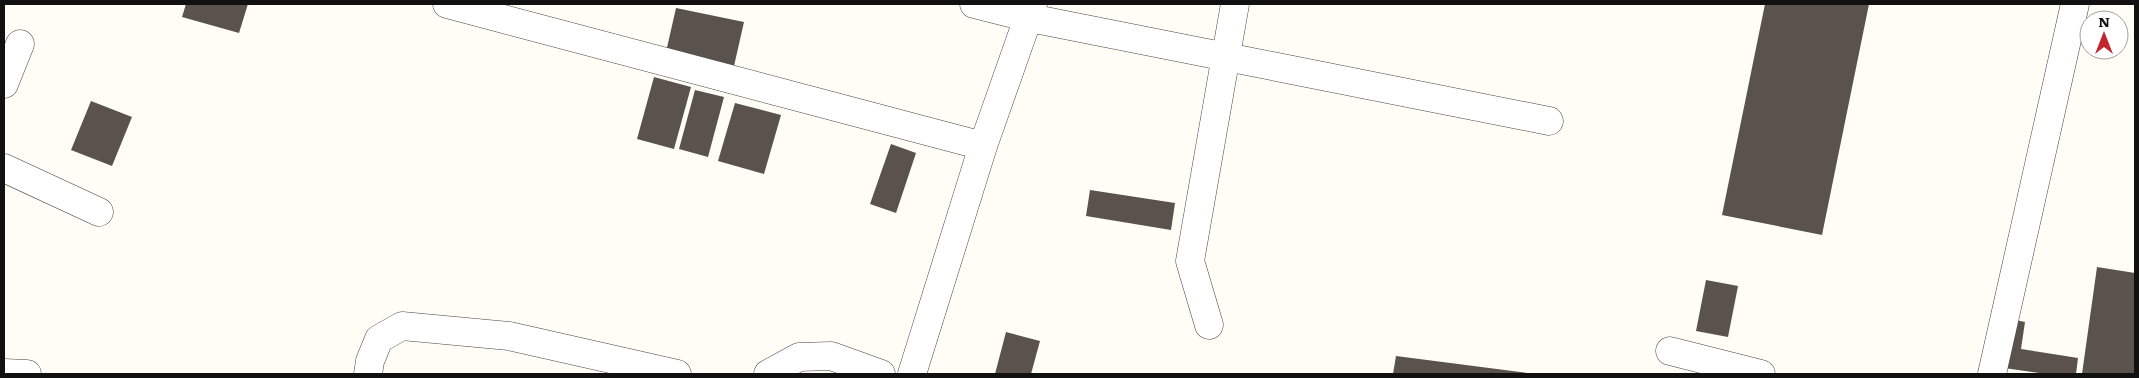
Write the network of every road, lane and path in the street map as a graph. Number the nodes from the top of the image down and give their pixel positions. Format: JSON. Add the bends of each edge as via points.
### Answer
{"nodes":[{"id":1,"x":448,"y":4,"type":"edge"},
{"id":2,"x":974,"y":4,"type":"edge"},
{"id":3,"x":1235,"y":4,"type":"edge"},
{"id":4,"x":2075,"y":4,"type":"edge"},
{"id":5,"x":1031,"y":11,"type":"edge"},
{"id":6,"x":20,"y":44,"type":"dead end"},
{"id":7,"x":1226,"y":58,"type":"junction"},
{"id":8,"x":4,"y":84,"type":"edge"},
{"id":9,"x":1549,"y":121,"type":"dead end"},
{"id":10,"x":983,"y":146,"type":"junction"},
{"id":11,"x":4,"y":168,"type":"edge"},
{"id":12,"x":99,"y":212,"type":"dead end"},
{"id":13,"x":1209,"y":325,"type":"dead end"},
{"id":14,"x":1670,"y":351,"type":"dead end"},
{"id":15,"x":4,"y":373,"type":"edge"},
{"id":16,"x":27,"y":374,"type":"edge"},
{"id":17,"x":368,"y":374,"type":"edge"},
{"id":18,"x":677,"y":374,"type":"edge"},
{"id":19,"x":768,"y":374,"type":"edge"},
{"id":20,"x":881,"y":374,"type":"edge"},
{"id":21,"x":912,"y":374,"type":"edge"},
{"id":22,"x":1761,"y":374,"type":"edge"},
{"id":23,"x":1992,"y":374,"type":"edge"}],
"edges":[{"from":1,"to":10,"type":"street"},
{"from":2,"to":5,"type":"street"},
{"from":3,"to":7,"type":"street"},
{"from":4,"to":23,"type":"street"},
{"from":5,"to":7,"type":"street"},
{"from":5,"to":10,"type":"street"},
{"from":6,"to":8,"type":"street"},
{"from":7,"to":9,"type":"street"},
{"from":7,"to":13,"type":"street","via":[[1190,261]]},
{"from":10,"to":21,"type":"street"},
{"from":11,"to":12,"type":"street"},
{"from":14,"to":22,"type":"street"},
{"from":15,"to":16,"type":"street"},
{"from":17,"to":18,"type":"street","via":[[379,339],[402,326],[509,336]]},
{"from":19,"to":20,"type":"street","via":[[799,357],[831,356]]}]}
